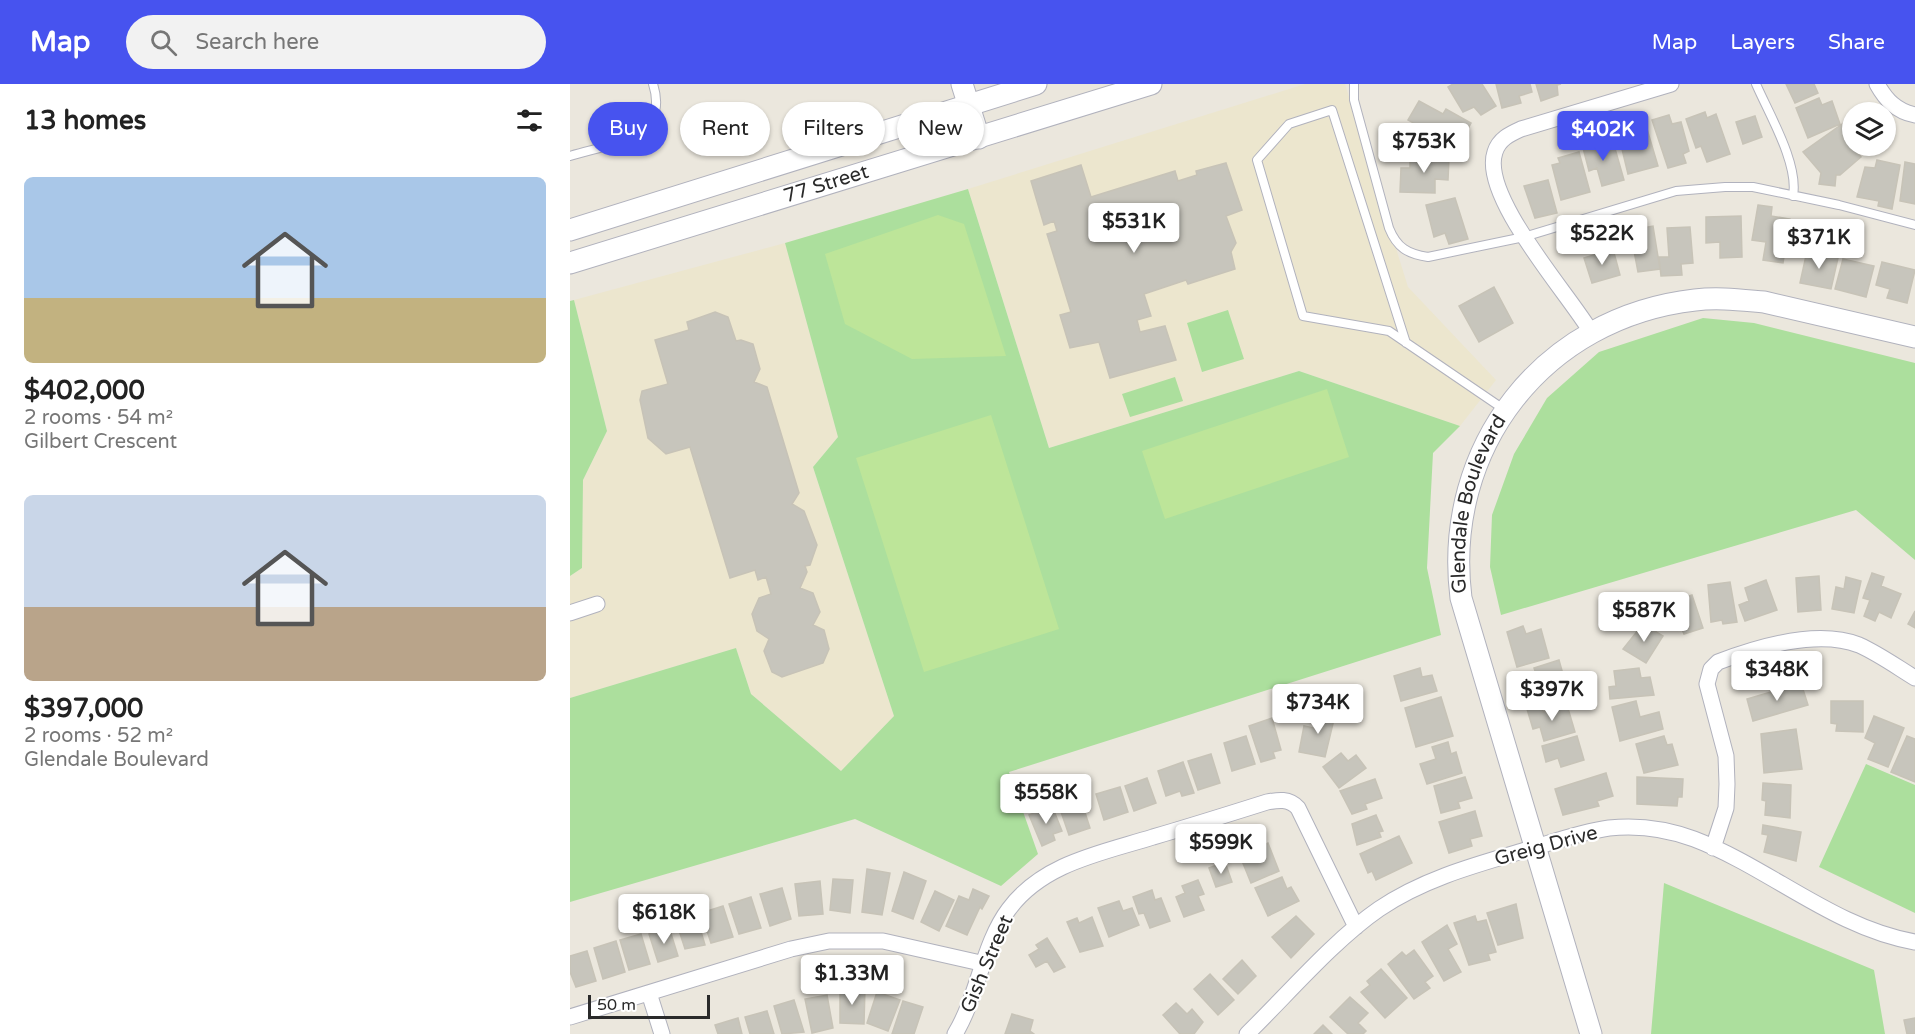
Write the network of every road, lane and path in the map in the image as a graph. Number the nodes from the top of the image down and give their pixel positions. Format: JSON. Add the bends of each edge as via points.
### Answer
{"nodes":[{"id":1,"x":653,"y":84,"type":"edge"},
{"id":2,"x":962,"y":84,"type":"edge"},
{"id":3,"x":1036,"y":84,"type":"edge"},
{"id":4,"x":1151,"y":84,"type":"edge"},
{"id":5,"x":1354,"y":84,"type":"edge"},
{"id":6,"x":1671,"y":84,"type":"edge"},
{"id":7,"x":1756,"y":84,"type":"edge"},
{"id":8,"x":1877,"y":84,"type":"edge"},
{"id":9,"x":992,"y":90,"type":"edge"},
{"id":10,"x":968,"y":102,"type":"edge"},
{"id":11,"x":974,"y":102,"type":"edge"},
{"id":12,"x":1915,"y":115,"type":"edge"},
{"id":13,"x":897,"y":128,"type":"edge"},
{"id":14,"x":1004,"y":129,"type":"junction"},
{"id":15,"x":984,"y":136,"type":"edge"},
{"id":16,"x":570,"y":156,"type":"edge"},
{"id":17,"x":920,"y":156,"type":"edge"},
{"id":18,"x":1793,"y":196,"type":"junction"},
{"id":19,"x":1915,"y":225,"type":"edge"},
{"id":20,"x":570,"y":230,"type":"edge"},
{"id":21,"x":1524,"y":237,"type":"junction"},
{"id":22,"x":570,"y":263,"type":"edge"},
{"id":23,"x":1591,"y":332,"type":"junction"},
{"id":24,"x":1915,"y":337,"type":"edge"},
{"id":25,"x":1406,"y":343,"type":"junction"},
{"id":26,"x":1505,"y":410,"type":"junction"},
{"id":27,"x":597,"y":604,"type":"dead end"},
{"id":28,"x":570,"y":613,"type":"edge"},
{"id":29,"x":1915,"y":678,"type":"edge"},
{"id":30,"x":1536,"y":847,"type":"junction"},
{"id":31,"x":1713,"y":848,"type":"junction"},
{"id":32,"x":1356,"y":927,"type":"junction"},
{"id":33,"x":1915,"y":942,"type":"edge"},
{"id":34,"x":985,"y":964,"type":"junction"},
{"id":35,"x":649,"y":993,"type":"junction"},
{"id":36,"x":570,"y":1017,"type":"edge"},
{"id":37,"x":662,"y":1034,"type":"edge"},
{"id":38,"x":955,"y":1034,"type":"edge"},
{"id":39,"x":1247,"y":1034,"type":"edge"},
{"id":40,"x":1591,"y":1034,"type":"edge"}],
"edges":[{"from":1,"to":16,"type":"lane","via":[[655,115],[646,129],[630,138]]},
{"from":2,"to":10,"type":"street"},
{"from":3,"to":9,"type":"street","name":"77 Street"},
{"from":4,"to":14,"type":"street","name":"77 Street"},
{"from":5,"to":21,"type":"lane","via":[[1354,100],[1389,228],[1399,247],[1428,257]]},
{"from":6,"to":21,"type":"street","via":[[1521,129],[1501,141],[1493,164],[1496,180]]},
{"from":7,"to":18,"type":"lane","via":[[1790,162]]},
{"from":8,"to":12,"type":"street","via":[[1887,100]]},
{"from":9,"to":11,"type":"street","name":"77 Street"},
{"from":9,"to":14,"type":"street"},
{"from":13,"to":20,"type":"street","name":"77 Street"},
{"from":14,"to":15,"type":"street","name":"77 Street"},
{"from":17,"to":22,"type":"street","name":"77 Street"},
{"from":18,"to":19,"type":"lane"},
{"from":18,"to":21,"type":"lane","via":[[1753,187],[1676,191]]},
{"from":21,"to":23,"type":"street"},
{"from":23,"to":24,"type":"street","name":"Glendale Boulevard","via":[[1645,309],[1719,298],[1764,302]]},
{"from":23,"to":26,"type":"street","name":"Glendale Boulevard","via":[[1546,363]]},
{"from":25,"to":25,"type":"lane","via":[[1389,331],[1303,316],[1257,160],[1289,124],[1332,110]]},
{"from":25,"to":26,"type":"lane"},
{"from":26,"to":30,"type":"street","name":"Glendale Boulevard","via":[[1480,456],[1468,493],[1461,524],[1459,578],[1469,630]]},
{"from":27,"to":28,"type":"street"},
{"from":29,"to":31,"type":"street","via":[[1858,645],[1821,638],[1718,662],[1711,669],[1707,684],[1726,756],[1727,784],[1726,808]]},
{"from":30,"to":31,"type":"street","name":"Greig Drive","via":[[1584,833],[1631,828],[1673,832]]},
{"from":30,"to":32,"type":"street","name":"Greig Drive","via":[[1430,882],[1395,899]]},
{"from":30,"to":40,"type":"street","name":"Glendale Boulevard"},
{"from":31,"to":33,"type":"street","name":"Greig Drive","via":[[1856,924]]},
{"from":32,"to":34,"type":"street","name":"Gish Street","via":[[1303,816],[1293,802],[1277,801],[1085,858],[1044,876],[1008,909]]},
{"from":32,"to":39,"type":"street","name":"Greig Drive"},
{"from":34,"to":35,"type":"street","via":[[883,941],[829,941]]},
{"from":34,"to":38,"type":"street","name":"Gish Street"},
{"from":35,"to":36,"type":"street"},
{"from":35,"to":37,"type":"street"}]}
